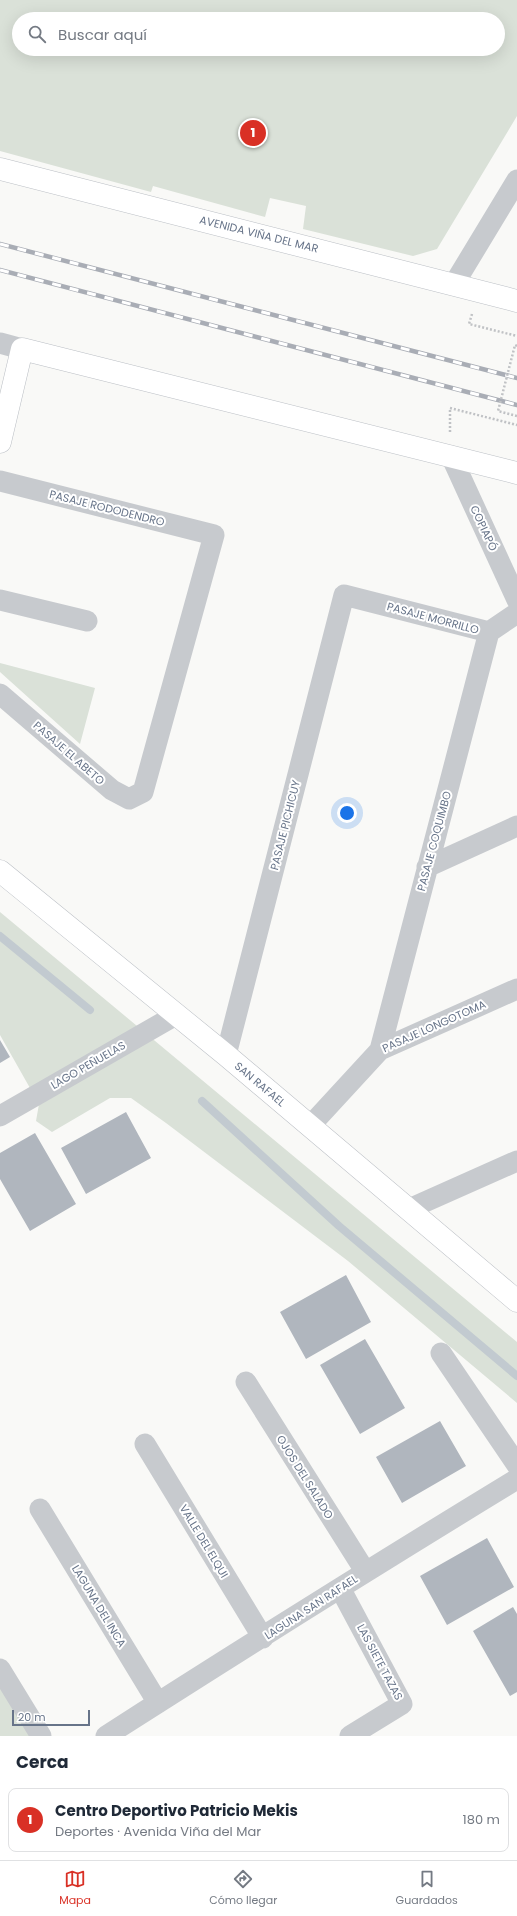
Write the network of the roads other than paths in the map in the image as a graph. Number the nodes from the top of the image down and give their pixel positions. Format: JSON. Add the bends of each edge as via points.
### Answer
{"nodes":[{"id":1,"x":0,"y":169,"type":"edge"},
{"id":2,"x":517,"y":180,"type":"edge"},
{"id":3,"x":454,"y":284,"type":"junction"},
{"id":4,"x":517,"y":301,"type":"edge"},
{"id":5,"x":0,"y":343,"type":"edge"},
{"id":6,"x":22,"y":349,"type":"junction"},
{"id":7,"x":0,"y":442,"type":"edge"},
{"id":8,"x":451,"y":456,"type":"junction"},
{"id":9,"x":517,"y":473,"type":"edge"},
{"id":10,"x":0,"y":481,"type":"edge"},
{"id":11,"x":344,"y":595,"type":"joint"},
{"id":12,"x":0,"y":600,"type":"edge"},
{"id":13,"x":517,"y":600,"type":"edge"},
{"id":14,"x":517,"y":613,"type":"edge"},
{"id":15,"x":87,"y":621,"type":"dead end"},
{"id":16,"x":489,"y":632,"type":"junction"},
{"id":17,"x":0,"y":694,"type":"edge"},
{"id":18,"x":143,"y":792,"type":"joint"},
{"id":19,"x":517,"y":826,"type":"edge"},
{"id":20,"x":427,"y":867,"type":"junction"},
{"id":21,"x":0,"y":870,"type":"edge"},
{"id":22,"x":517,"y":989,"type":"edge"},
{"id":23,"x":176,"y":1015,"type":"junction"},
{"id":24,"x":380,"y":1050,"type":"junction"},
{"id":25,"x":226,"y":1055,"type":"junction"},
{"id":26,"x":0,"y":1116,"type":"edge"},
{"id":27,"x":310,"y":1126,"type":"junction"},
{"id":28,"x":517,"y":1161,"type":"edge"},
{"id":29,"x":409,"y":1209,"type":"junction"},
{"id":30,"x":517,"y":1302,"type":"edge"},
{"id":31,"x":441,"y":1353,"type":"dead end"},
{"id":32,"x":246,"y":1382,"type":"dead end"},
{"id":33,"x":145,"y":1444,"type":"dead end"},
{"id":34,"x":517,"y":1465,"type":"edge"},
{"id":35,"x":517,"y":1479,"type":"edge"},
{"id":36,"x":40,"y":1509,"type":"dead end"},
{"id":37,"x":365,"y":1571,"type":"junction"},
{"id":38,"x":340,"y":1588,"type":"junction"},
{"id":39,"x":263,"y":1638,"type":"junction"},
{"id":40,"x":0,"y":1669,"type":"edge"},
{"id":41,"x":158,"y":1703,"type":"junction"},
{"id":42,"x":40,"y":1736,"type":"edge"},
{"id":43,"x":106,"y":1736,"type":"edge"},
{"id":44,"x":350,"y":1736,"type":"edge"}],
"edges":[{"from":1,"to":3,"type":"street","name":"AVENIDA VIÑA DEL MAR"},
{"from":2,"to":3,"type":"street"},
{"from":3,"to":4,"type":"street","name":"AVENIDA VIÑA DEL MAR"},
{"from":5,"to":6,"type":"street"},
{"from":6,"to":7,"type":"street"},
{"from":6,"to":8,"type":"street"},
{"from":8,"to":9,"type":"street"},
{"from":8,"to":13,"type":"street","name":"COPIAPÓ"},
{"from":10,"to":18,"type":"street","name":"PASAJE RODODENDRO","via":[[214,535]]},
{"from":11,"to":16,"type":"street","name":"PASAJE MORRILLO"},
{"from":11,"to":25,"type":"street","name":"PASAJE PICHICUY"},
{"from":12,"to":15,"type":"street"},
{"from":14,"to":16,"type":"street","name":"PASAJE MORRILLO"},
{"from":16,"to":20,"type":"street","name":"PASAJE COQUIMBO"},
{"from":17,"to":18,"type":"street","name":"PASAJE EL ABETO","via":[[112,790],[129,799]]},
{"from":19,"to":20,"type":"street"},
{"from":20,"to":24,"type":"street","name":"PASAJE COQUIMBO"},
{"from":21,"to":23,"type":"street","name":"SAN RAFAEL"},
{"from":22,"to":24,"type":"street","name":"PASAJE LONGOTOMA"},
{"from":23,"to":25,"type":"street","name":"SAN RAFAEL"},
{"from":23,"to":26,"type":"street","name":"LAGO PEÑUELAS"},
{"from":24,"to":27,"type":"street","name":"PASAJE LONGOTOMA"},
{"from":25,"to":27,"type":"street","name":"SAN RAFAEL"},
{"from":27,"to":29,"type":"street","name":"SAN RAFAEL"},
{"from":28,"to":29,"type":"street"},
{"from":29,"to":30,"type":"street","name":"SAN RAFAEL"},
{"from":31,"to":34,"type":"street"},
{"from":32,"to":37,"type":"street","name":"OJOS DEL SALADO"},
{"from":33,"to":39,"type":"street","name":"VALLE DEL ELQUI"},
{"from":35,"to":37,"type":"street","name":"LAGUNA SAN RAFAEL"},
{"from":36,"to":41,"type":"street","name":"LAGUNA DEL INCA"},
{"from":37,"to":38,"type":"street","name":"LAGUNA SAN RAFAEL"},
{"from":38,"to":39,"type":"street","name":"LAGUNA SAN RAFAEL"},
{"from":38,"to":44,"type":"street","name":"LAS SIETE TAZAS","via":[[402,1704]]},
{"from":39,"to":41,"type":"street","name":"LAGUNA SAN RAFAEL"},
{"from":40,"to":42,"type":"street"},
{"from":41,"to":43,"type":"street","name":"LAGUNA SAN RAFAEL"}]}
